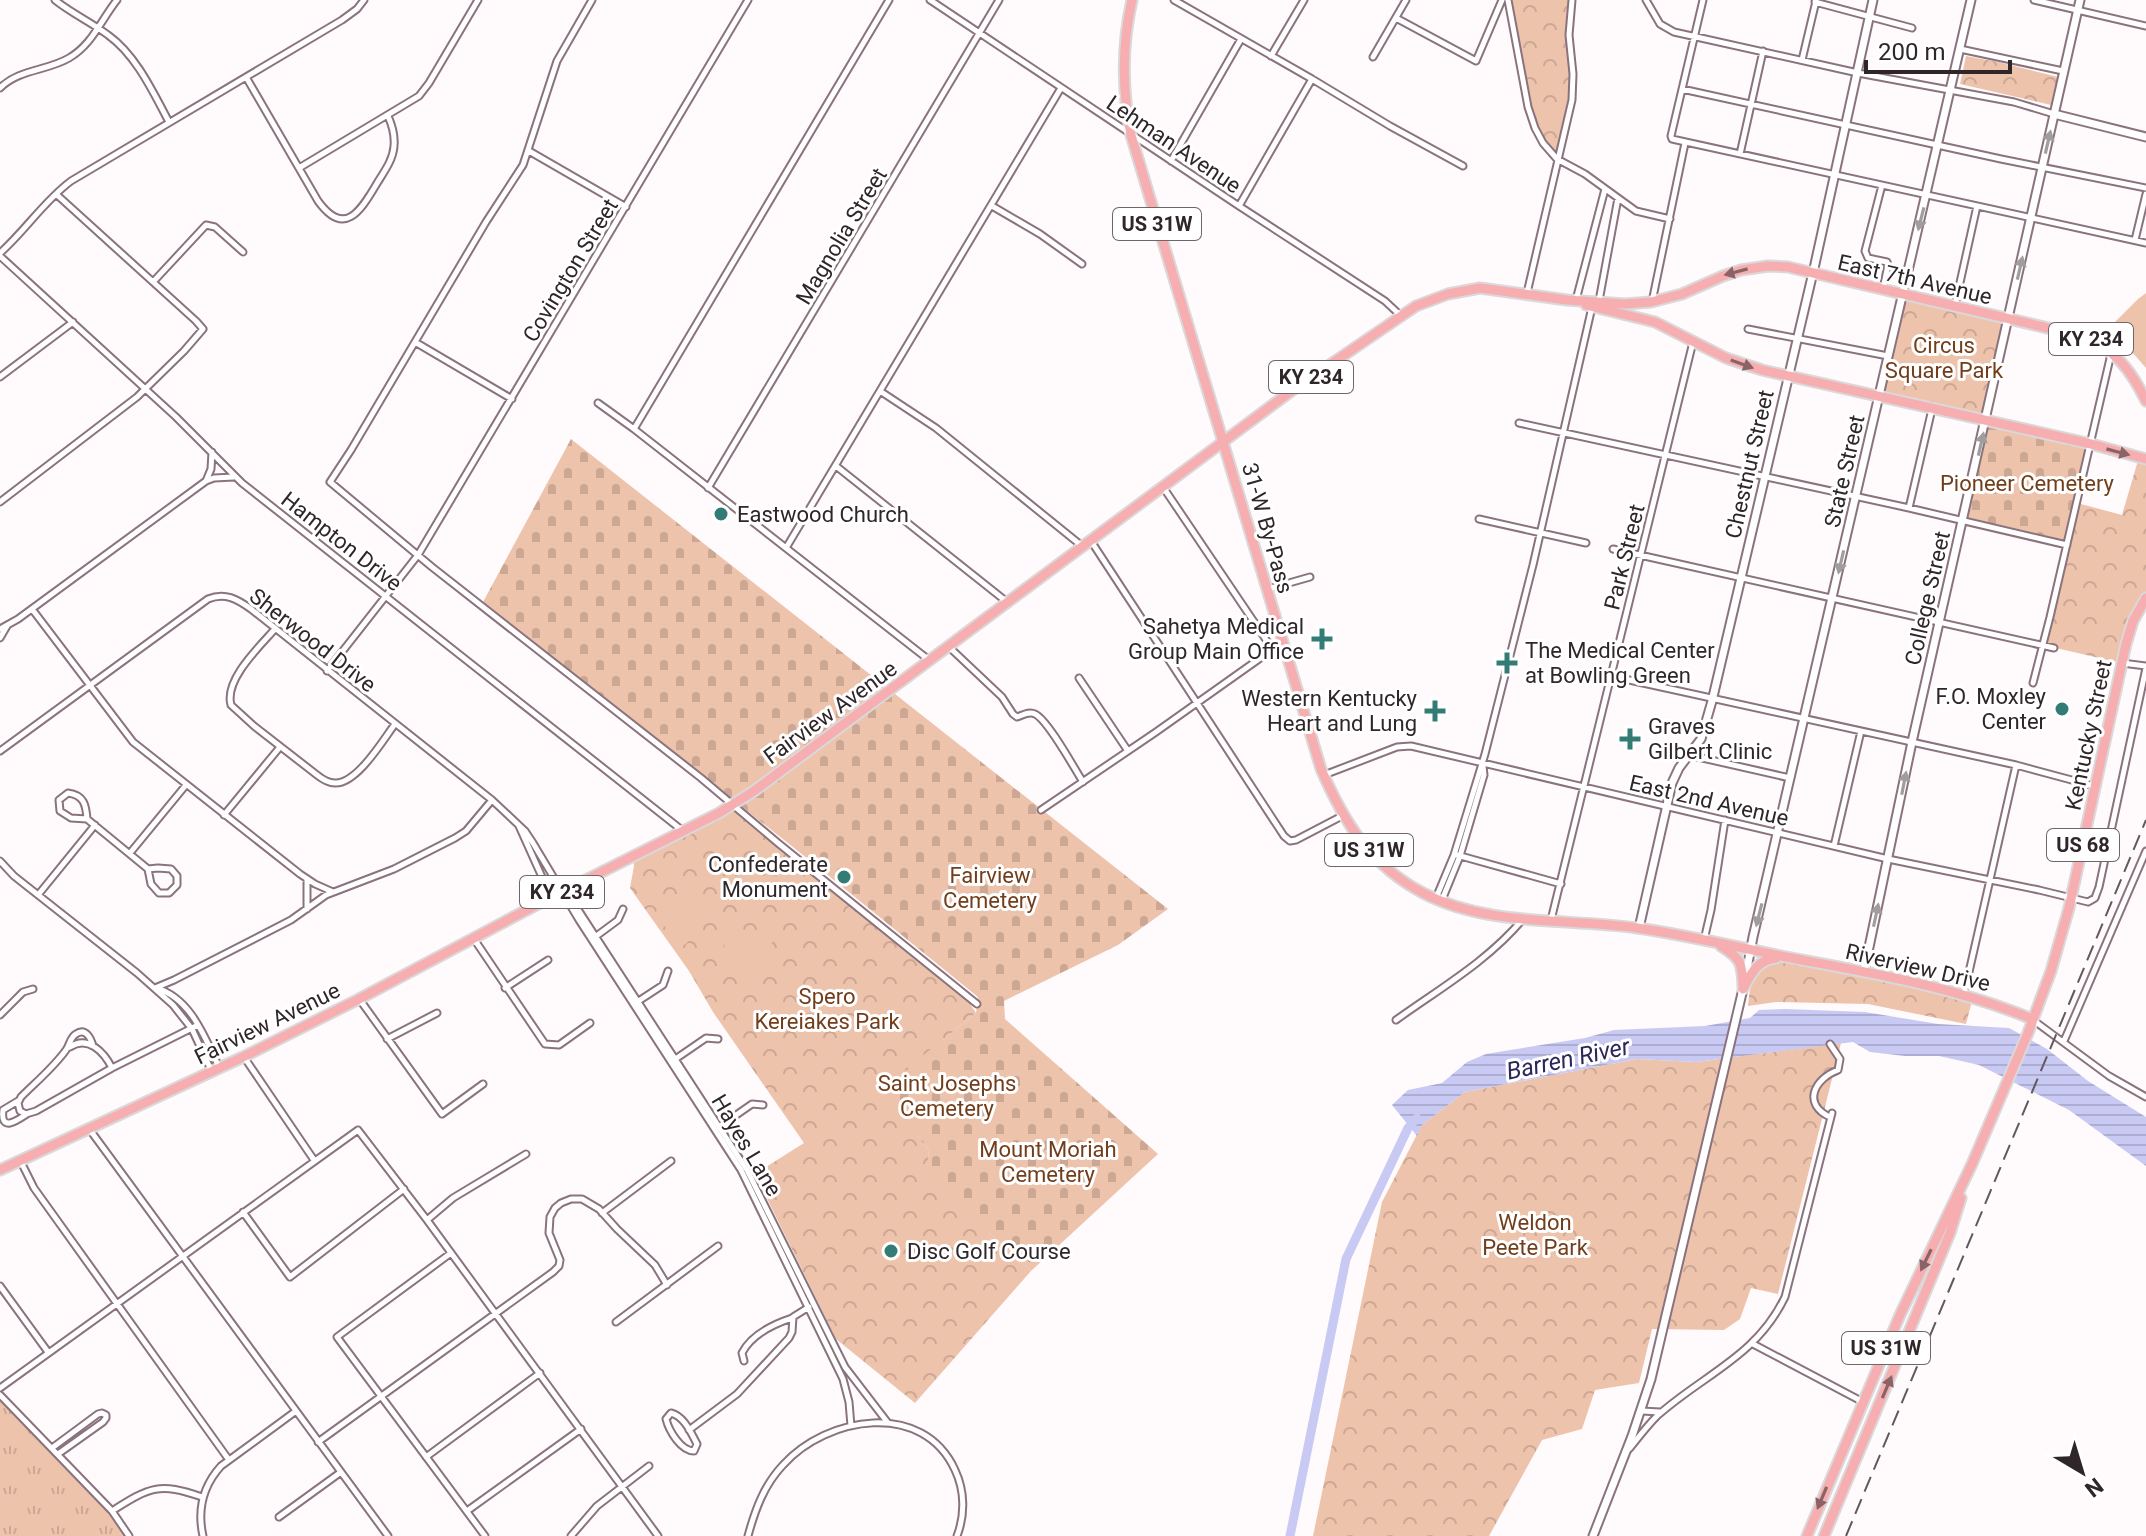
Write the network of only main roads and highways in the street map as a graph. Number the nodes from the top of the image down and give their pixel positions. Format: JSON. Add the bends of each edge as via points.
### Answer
{"nodes":[{"id":1,"x":1132,"y":0,"type":"edge"},
{"id":2,"x":1652,"y":302,"type":"joint"},
{"id":3,"x":1596,"y":304,"type":"junction"},
{"id":4,"x":2146,"y":401,"type":"edge"},
{"id":5,"x":1224,"y":442,"type":"junction"},
{"id":6,"x":2146,"y":459,"type":"edge"},
{"id":7,"x":2146,"y":598,"type":"edge"},
{"id":8,"x":1715,"y":942,"type":"junction"},
{"id":9,"x":1751,"y":949,"type":"joint"},
{"id":10,"x":1792,"y":958,"type":"junction"},
{"id":11,"x":2032,"y":1019,"type":"junction"},
{"id":12,"x":1972,"y":1164,"type":"junction"},
{"id":13,"x":0,"y":1170,"type":"edge"},
{"id":14,"x":1863,"y":1402,"type":"junction"},
{"id":15,"x":1877,"y":1410,"type":"junction"},
{"id":16,"x":1807,"y":1536,"type":"edge"},
{"id":17,"x":1824,"y":1536,"type":"edge"}],
"edges":[{"from":1,"to":5,"type":"main road","name":"31-W By-Pass","number":"US 31W","via":[[1124,56],[1131,135]]},
{"from":2,"to":3,"type":"main road","name":"Fairview Avenue","number":"KY 234"},
{"from":4,"to":2,"type":"main road","name":"East 7th Avenue","number":"KY 234","one_way":true,"via":[[2129,369],[2112,352],[2082,336],[1784,267],[1723,276]]},
{"from":3,"to":5,"type":"main road","name":"Fairview Avenue","number":"KY 234","via":[[1490,289],[1433,299],[1400,315]]},
{"from":3,"to":6,"type":"main road","number":"KY 234","one_way":true,"via":[[1645,319],[1733,361],[1788,377]]},
{"from":5,"to":8,"type":"main road","name":"31-W By-Pass","number":"US 31W","via":[[1324,775],[1357,838],[1407,883],[1476,912],[1639,928]]},
{"from":5,"to":13,"type":"main road","name":"Fairview Avenue","number":"KY 234","via":[[733,804],[243,1057]]},
{"from":7,"to":11,"type":"main road","name":"Kentucky Street","number":"US 68","via":[[2132,623],[2121,663],[2071,898]]},
{"from":8,"to":9,"type":"main road","name":"31-W By-Pass","number":"US 31W"},
{"from":8,"to":10,"type":"main road","via":[[1738,958],[1742,991],[1760,963]]},
{"from":9,"to":10,"type":"main road","name":"Riverview Drive","number":"US 31W"},
{"from":10,"to":11,"type":"main road","name":"Riverview Drive","number":"US 31W","via":[[1964,994]]},
{"from":11,"to":12,"type":"main road","number":"US 31W"},
{"from":12,"to":14,"type":"main road","number":"US 31W","one_way":true},
{"from":15,"to":12,"type":"main road","number":"US 31W","one_way":true,"via":[[1950,1233]]},
{"from":14,"to":15,"type":"main road"},
{"from":14,"to":16,"type":"main road","number":"US 31W","one_way":true},
{"from":15,"to":17,"type":"main road","number":"US 31W"}]}
